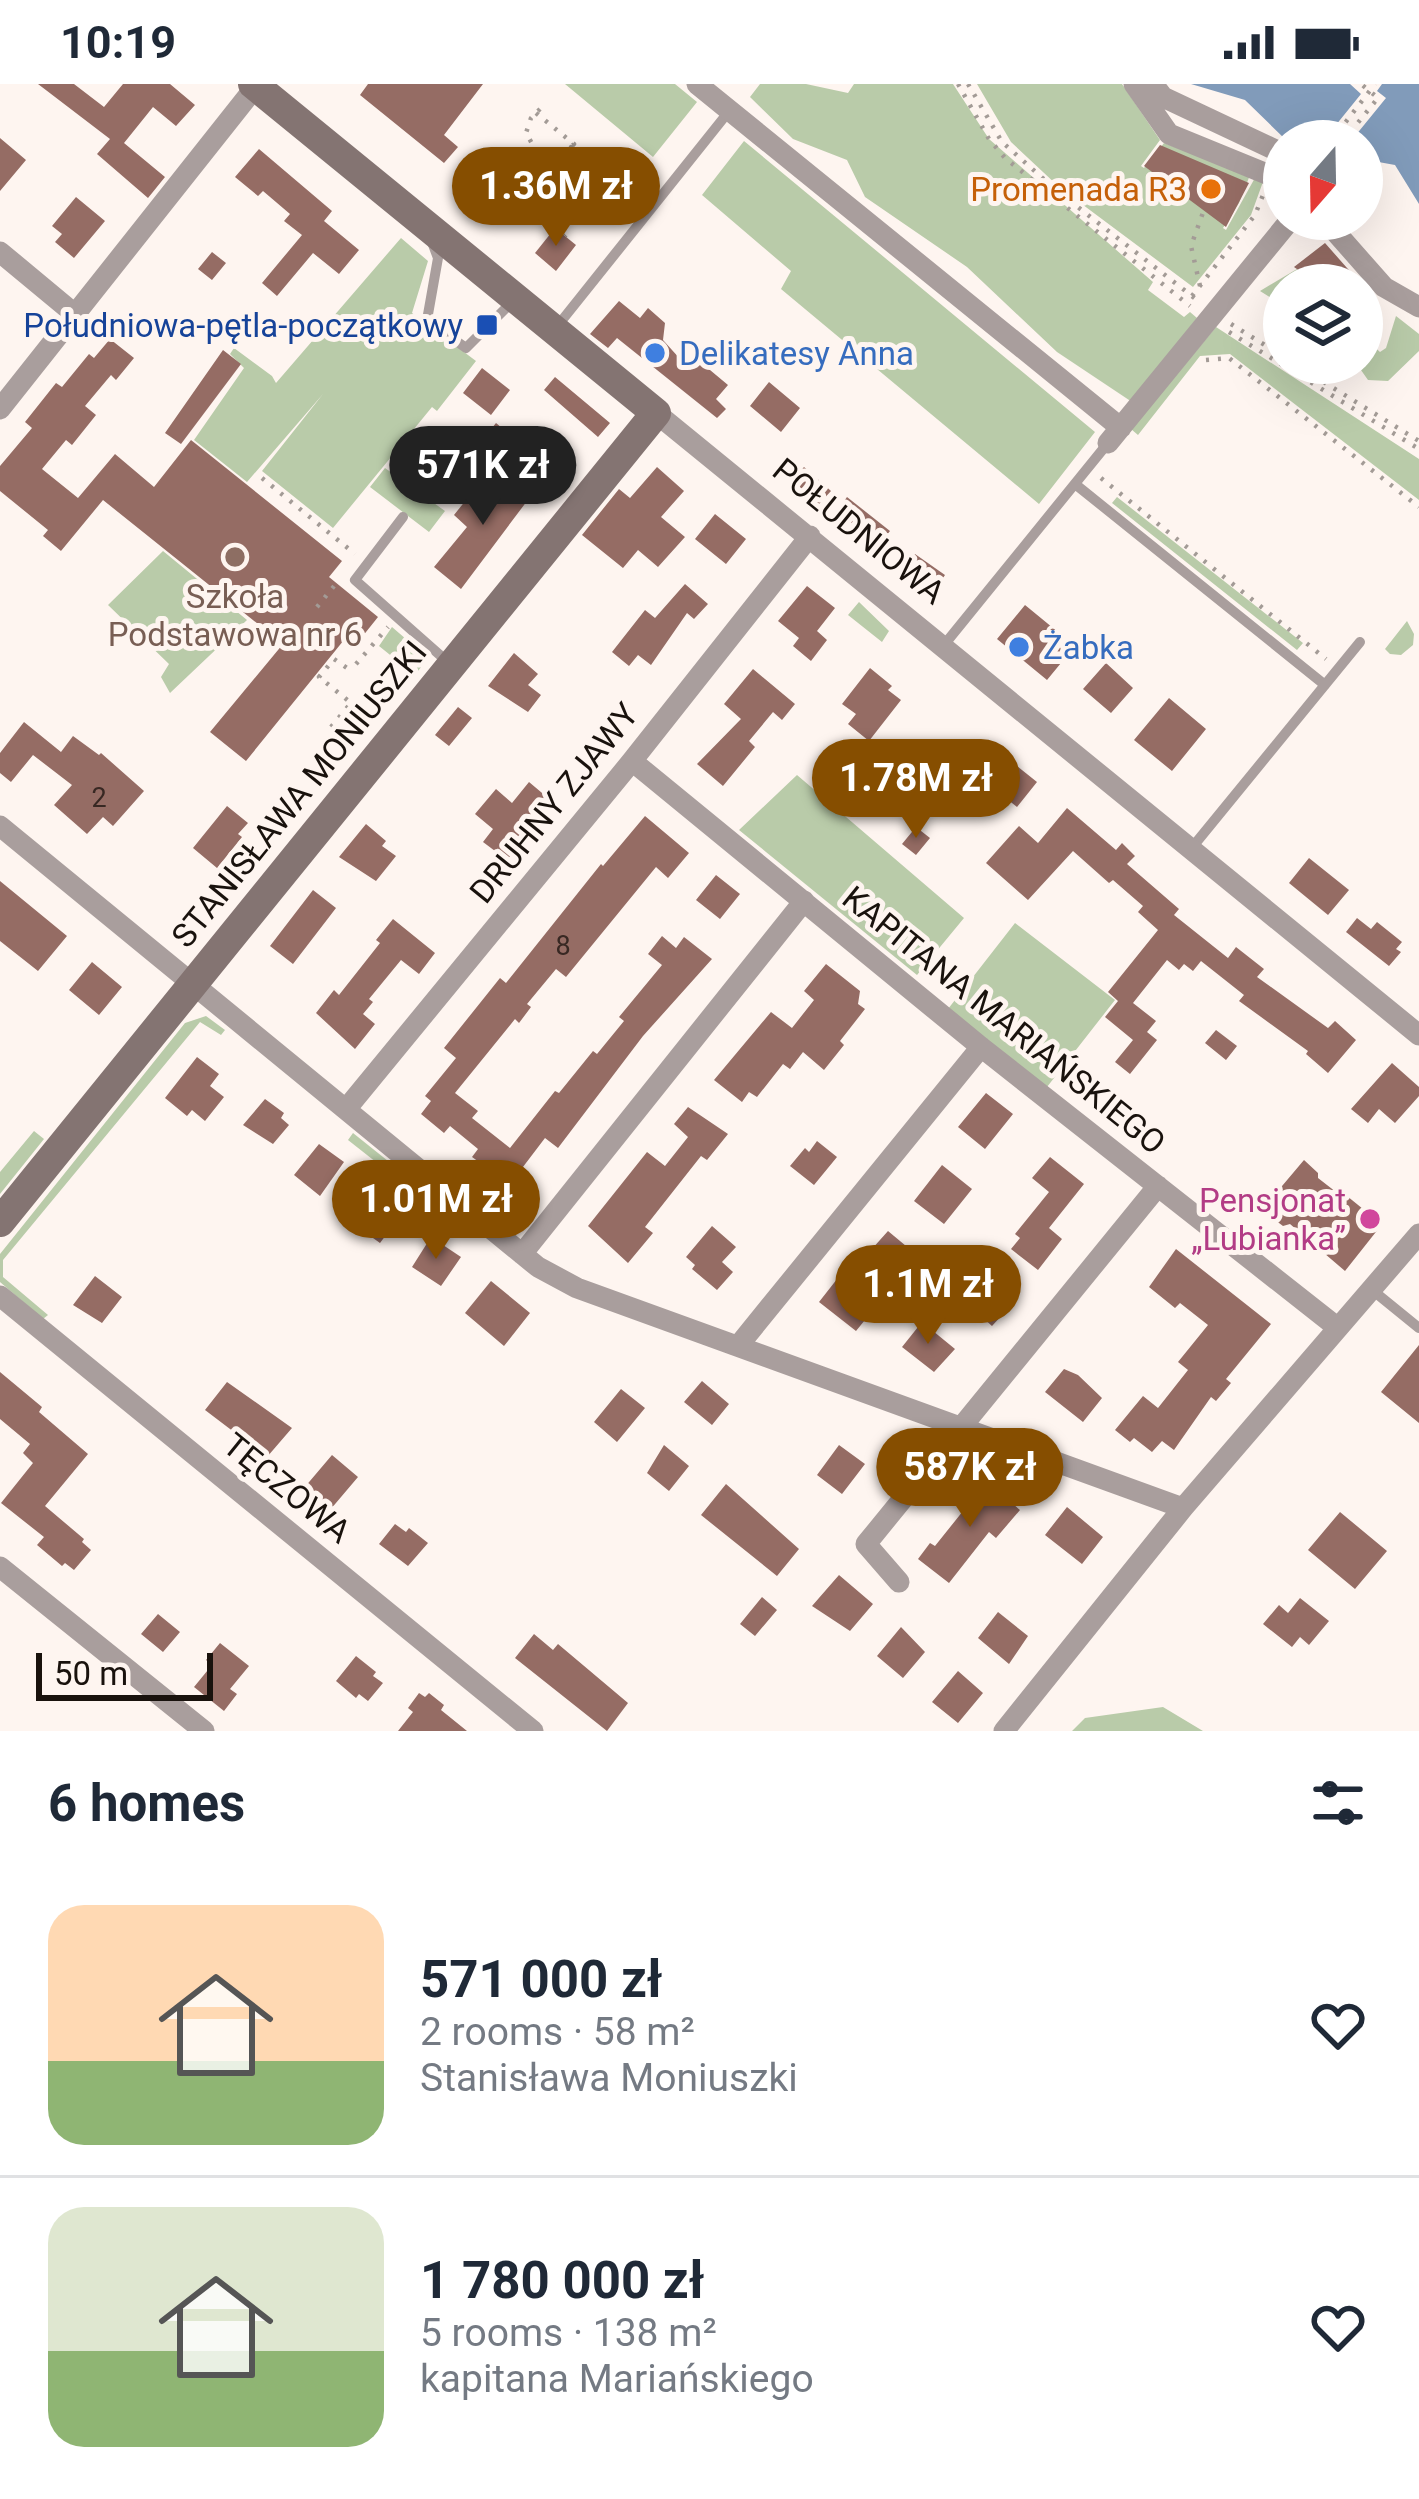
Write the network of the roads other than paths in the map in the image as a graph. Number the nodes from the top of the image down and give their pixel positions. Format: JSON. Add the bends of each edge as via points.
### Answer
{"nodes":[{"id":1,"x":697,"y":84,"type":"edge"},
{"id":2,"x":1134,"y":84,"type":"edge"},
{"id":3,"x":1154,"y":84,"type":"edge"},
{"id":4,"x":255,"y":85,"type":"edge"},
{"id":5,"x":730,"y":110,"type":"junction"},
{"id":6,"x":1263,"y":159,"type":"edge"},
{"id":7,"x":1263,"y":164,"type":"edge"},
{"id":8,"x":426,"y":228,"type":"junction"},
{"id":9,"x":1274,"y":240,"type":"edge"},
{"id":10,"x":1344,"y":240,"type":"edge"},
{"id":11,"x":0,"y":252,"type":"edge"},
{"id":12,"x":1231,"y":272,"type":"dead end"},
{"id":13,"x":514,"y":299,"type":"junction"},
{"id":14,"x":1419,"y":307,"type":"edge"},
{"id":15,"x":77,"y":316,"type":"junction"},
{"id":16,"x":1212,"y":316,"type":"junction"},
{"id":17,"x":553,"y":332,"type":"junction"},
{"id":18,"x":0,"y":410,"type":"edge"},
{"id":19,"x":656,"y":413,"type":"junction"},
{"id":20,"x":1114,"y":436,"type":"junction"},
{"id":21,"x":1075,"y":484,"type":"junction"},
{"id":22,"x":404,"y":517,"type":"dead end"},
{"id":23,"x":810,"y":536,"type":"junction"},
{"id":24,"x":1360,"y":642,"type":"dead end"},
{"id":25,"x":944,"y":645,"type":"junction"},
{"id":26,"x":452,"y":666,"type":"junction"},
{"id":27,"x":1325,"y":685,"type":"junction"},
{"id":28,"x":632,"y":761,"type":"junction"},
{"id":29,"x":0,"y":826,"type":"edge"},
{"id":30,"x":1190,"y":850,"type":"junction"},
{"id":31,"x":804,"y":901,"type":"junction"},
{"id":32,"x":192,"y":981,"type":"junction"},
{"id":33,"x":1419,"y":1035,"type":"edge"},
{"id":34,"x":981,"y":1047,"type":"junction"},
{"id":35,"x":347,"y":1108,"type":"junction"},
{"id":36,"x":1158,"y":1186,"type":"junction"},
{"id":37,"x":0,"y":1222,"type":"edge"},
{"id":38,"x":1419,"y":1234,"type":"edge"},
{"id":39,"x":522,"y":1254,"type":"junction"},
{"id":40,"x":1371,"y":1289,"type":"junction"},
{"id":41,"x":0,"y":1296,"type":"edge"},
{"id":42,"x":1338,"y":1328,"type":"junction"},
{"id":43,"x":1419,"y":1328,"type":"edge"},
{"id":44,"x":738,"y":1346,"type":"junction"},
{"id":45,"x":959,"y":1428,"type":"junction"},
{"id":46,"x":1184,"y":1508,"type":"junction"},
{"id":47,"x":0,"y":1567,"type":"edge"},
{"id":48,"x":899,"y":1582,"type":"dead end"},
{"id":49,"x":204,"y":1731,"type":"edge"},
{"id":50,"x":533,"y":1731,"type":"edge"},
{"id":51,"x":1004,"y":1731,"type":"edge"}],
"edges":[{"from":1,"to":5,"type":"street"},
{"from":2,"to":7,"type":"street","via":[[1169,134]]},
{"from":3,"to":6,"type":"street"},
{"from":4,"to":8,"type":"street","name":"POŁUDNIOWA"},
{"from":4,"to":15,"type":"street"},
{"from":5,"to":17,"type":"lane"},
{"from":5,"to":20,"type":"street"},
{"from":8,"to":13,"type":"street","name":"POŁUDNIOWA"},
{"from":8,"to":13,"type":"lane","via":[[438,258],[427,320],[466,348]]},
{"from":9,"to":16,"type":"street"},
{"from":10,"to":14,"type":"street","via":[[1390,290]]},
{"from":11,"to":15,"type":"street"},
{"from":12,"to":16,"type":"street"},
{"from":13,"to":17,"type":"street","name":"POŁUDNIOWA"},
{"from":15,"to":18,"type":"street"},
{"from":16,"to":20,"type":"street"},
{"from":17,"to":19,"type":"street","name":"POŁUDNIOWA"},
{"from":19,"to":23,"type":"street","name":"POŁUDNIOWA"},
{"from":19,"to":26,"type":"street","name":"STANISŁAWA MONIUSZKI"},
{"from":20,"to":21,"type":"lane"},
{"from":21,"to":25,"type":"lane"},
{"from":21,"to":27,"type":"lane"},
{"from":22,"to":26,"type":"lane","via":[[355,580]]},
{"from":23,"to":25,"type":"street","name":"POŁUDNIOWA"},
{"from":23,"to":28,"type":"street","name":"DRUHNY ZJAWY"},
{"from":24,"to":27,"type":"lane"},
{"from":25,"to":30,"type":"street","name":"POŁUDNIOWA"},
{"from":26,"to":32,"type":"street","name":"STANISŁAWA MONIUSZKI","via":[[408,706]]},
{"from":27,"to":30,"type":"lane"},
{"from":28,"to":31,"type":"street","name":"KAPITANA MARIAŃSKIEGO"},
{"from":28,"to":35,"type":"street","name":"DRUHNY ZJAWY"},
{"from":29,"to":32,"type":"street"},
{"from":30,"to":33,"type":"street","name":"POŁUDNIOWA"},
{"from":31,"to":34,"type":"street","name":"KAPITANA MARIAŃSKIEGO"},
{"from":31,"to":39,"type":"street"},
{"from":32,"to":35,"type":"street"},
{"from":32,"to":37,"type":"street","name":"STANISŁAWA MONIUSZKI"},
{"from":34,"to":36,"type":"street","name":"KAPITANA MARIAŃSKIEGO"},
{"from":34,"to":44,"type":"street"},
{"from":35,"to":39,"type":"street"},
{"from":36,"to":42,"type":"street","name":"KAPITANA MARIAŃSKIEGO"},
{"from":36,"to":45,"type":"street"},
{"from":38,"to":40,"type":"street"},
{"from":39,"to":44,"type":"street","via":[[577,1288]]},
{"from":40,"to":42,"type":"street"},
{"from":40,"to":43,"type":"lane"},
{"from":41,"to":50,"type":"street","name":"TĘCZOWA"},
{"from":42,"to":46,"type":"street"},
{"from":44,"to":45,"type":"street"},
{"from":45,"to":46,"type":"street"},
{"from":45,"to":48,"type":"street","via":[[866,1544]]},
{"from":46,"to":51,"type":"street"},
{"from":47,"to":49,"type":"street"}]}
